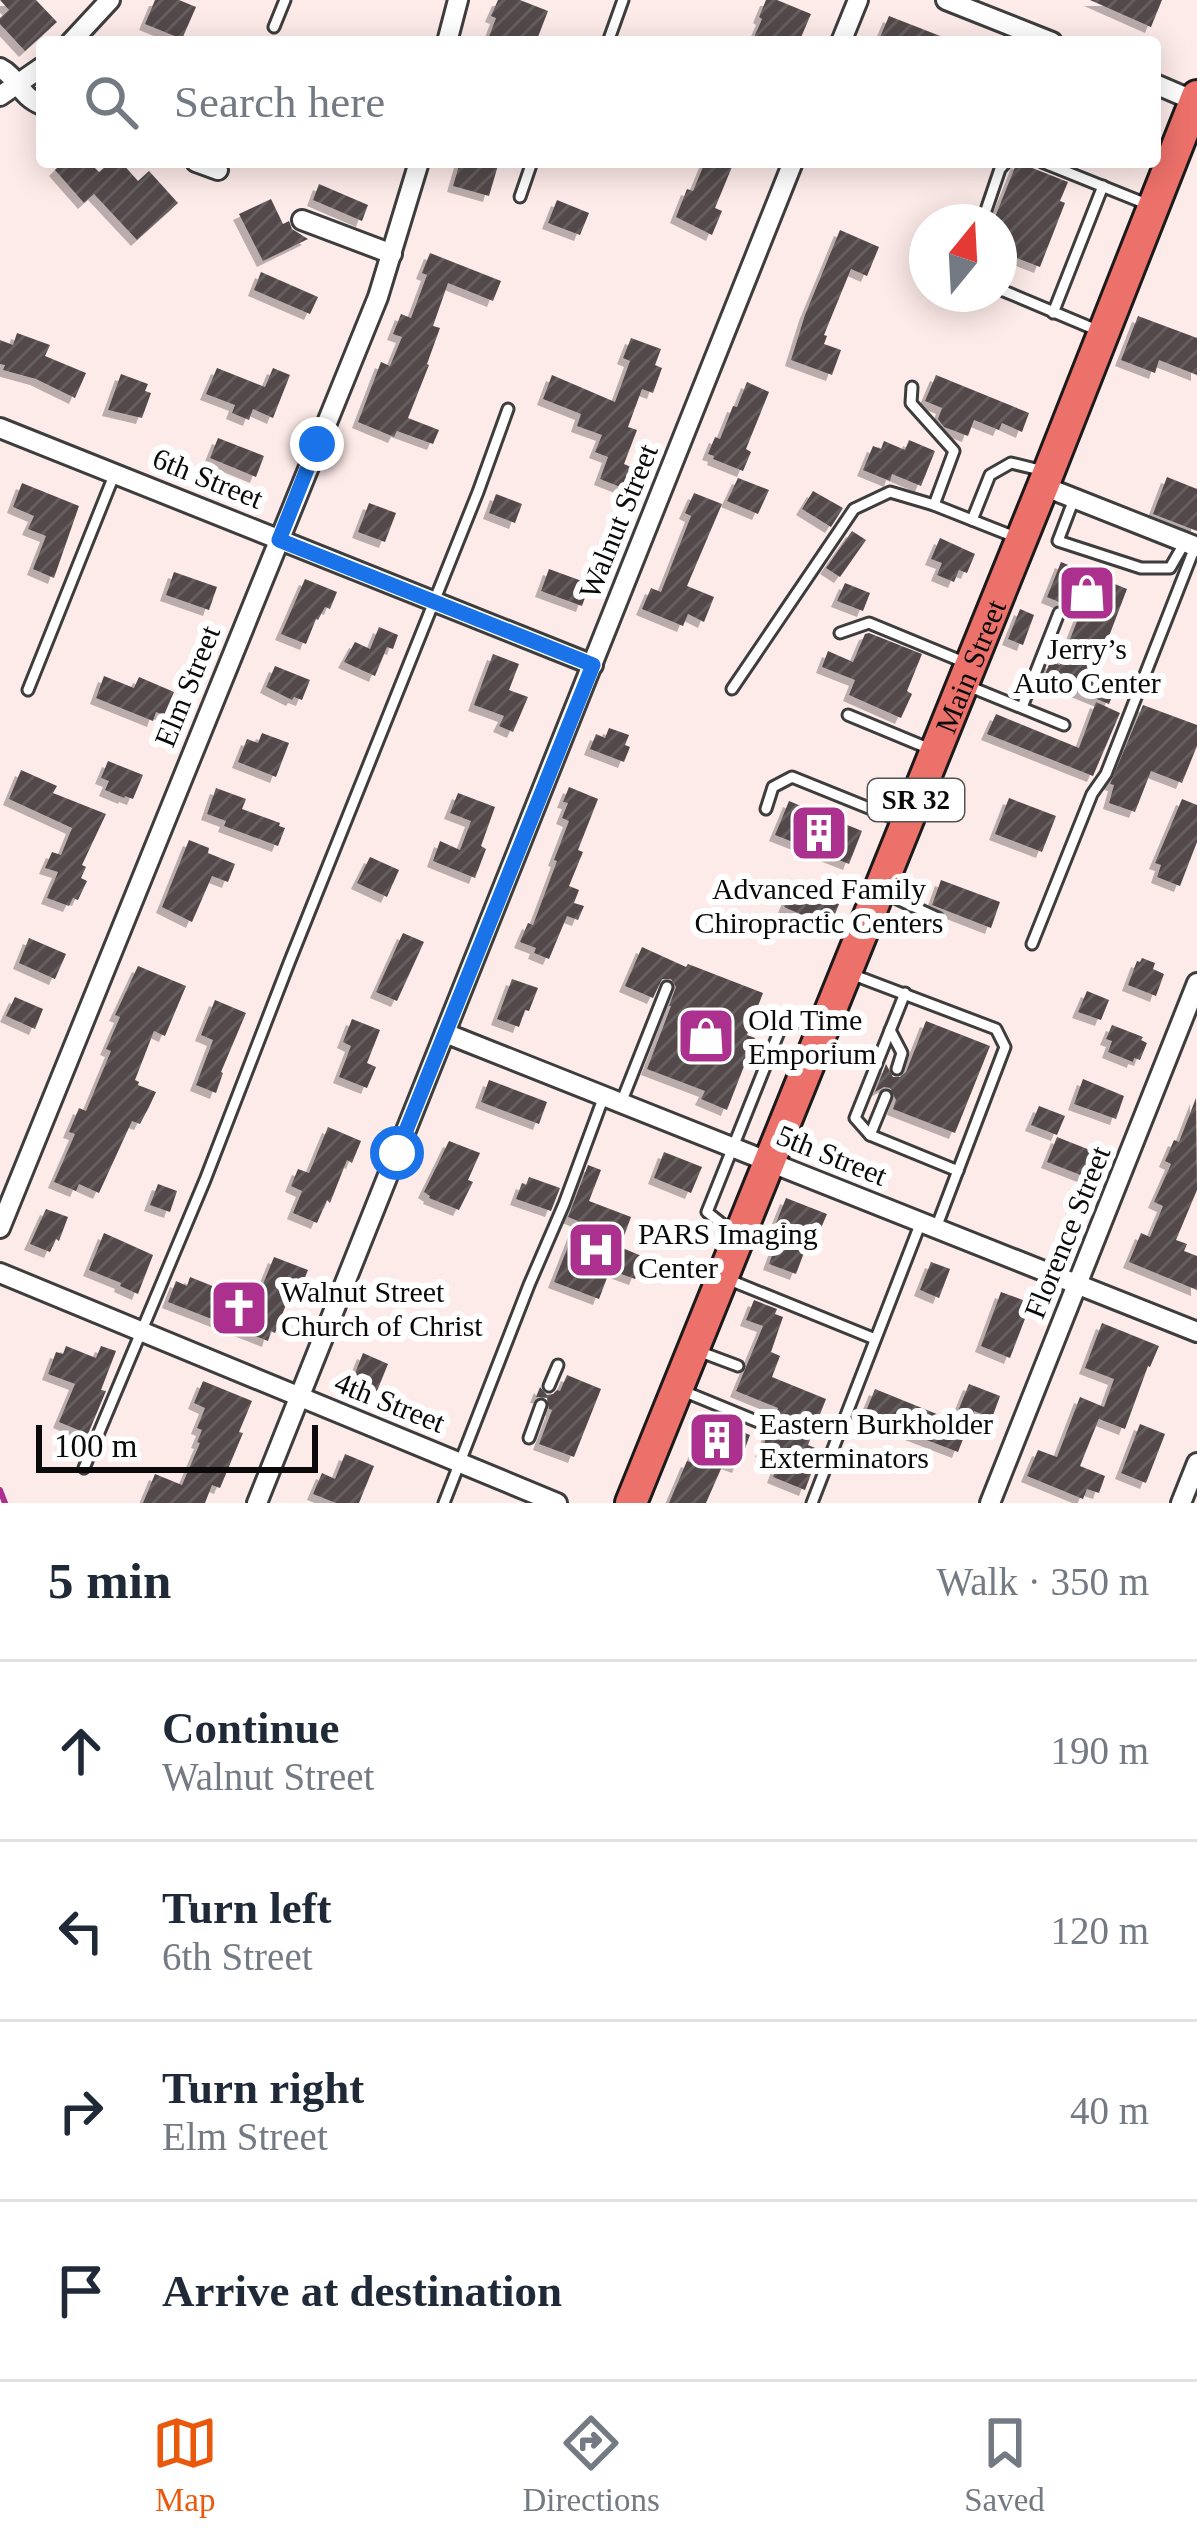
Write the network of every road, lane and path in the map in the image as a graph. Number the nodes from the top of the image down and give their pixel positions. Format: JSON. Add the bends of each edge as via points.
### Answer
{"nodes":[{"id":1,"x":110,"y":0,"type":"edge"},
{"id":2,"x":285,"y":0,"type":"edge"},
{"id":3,"x":458,"y":0,"type":"edge"},
{"id":4,"x":623,"y":0,"type":"edge"},
{"id":5,"x":858,"y":0,"type":"edge"},
{"id":6,"x":946,"y":0,"type":"edge"},
{"id":7,"x":274,"y":26,"type":"dead end"},
{"id":8,"x":77,"y":36,"type":"edge"},
{"id":9,"x":449,"y":36,"type":"edge"},
{"id":10,"x":610,"y":36,"type":"edge"},
{"id":11,"x":843,"y":36,"type":"edge"},
{"id":12,"x":1037,"y":36,"type":"edge"},
{"id":13,"x":0,"y":68,"type":"edge"},
{"id":14,"x":36,"y":71,"type":"edge"},
{"id":15,"x":1161,"y":86,"type":"edge"},
{"id":16,"x":8,"y":90,"type":"edge"},
{"id":17,"x":1196,"y":100,"type":"edge"},
{"id":18,"x":36,"y":103,"type":"edge"},
{"id":19,"x":212,"y":168,"type":"edge"},
{"id":20,"x":416,"y":168,"type":"edge"},
{"id":21,"x":530,"y":168,"type":"edge"},
{"id":22,"x":792,"y":168,"type":"edge"},
{"id":23,"x":1001,"y":168,"type":"edge"},
{"id":24,"x":1057,"y":168,"type":"edge"},
{"id":25,"x":218,"y":170,"type":"dead end"},
{"id":26,"x":1103,"y":186,"type":"junction"},
{"id":27,"x":520,"y":197,"type":"dead end"},
{"id":28,"x":988,"y":204,"type":"edge"},
{"id":29,"x":1154,"y":206,"type":"junction"},
{"id":30,"x":302,"y":220,"type":"dead end"},
{"id":31,"x":392,"y":254,"type":"junction"},
{"id":32,"x":1017,"y":297,"type":"edge"},
{"id":33,"x":1053,"y":313,"type":"junction"},
{"id":34,"x":1104,"y":333,"type":"junction"},
{"id":35,"x":912,"y":387,"type":"dead end"},
{"id":36,"x":508,"y":409,"type":"dead end"},
{"id":37,"x":0,"y":428,"type":"edge"},
{"id":38,"x":115,"y":473,"type":"junction"},
{"id":39,"x":1046,"y":479,"type":"junction"},
{"id":40,"x":1074,"y":499,"type":"junction"},
{"id":41,"x":934,"y":505,"type":"junction"},
{"id":42,"x":972,"y":520,"type":"junction"},
{"id":43,"x":279,"y":540,"type":"junction"},
{"id":44,"x":1022,"y":540,"type":"junction"},
{"id":45,"x":1192,"y":546,"type":"edge"},
{"id":46,"x":434,"y":602,"type":"junction"},
{"id":47,"x":1059,"y":613,"type":"dead end"},
{"id":48,"x":840,"y":633,"type":"dead end"},
{"id":49,"x":593,"y":665,"type":"junction"},
{"id":50,"x":967,"y":674,"type":"junction"},
{"id":51,"x":732,"y":689,"type":"dead end"},
{"id":52,"x":28,"y":690,"type":"dead end"},
{"id":53,"x":1022,"y":707,"type":"junction"},
{"id":54,"x":848,"y":715,"type":"dead end"},
{"id":55,"x":1064,"y":724,"type":"dead end"},
{"id":56,"x":935,"y":752,"type":"junction"},
{"id":57,"x":766,"y":809,"type":"dead end"},
{"id":58,"x":907,"y":823,"type":"junction"},
{"id":59,"x":879,"y":891,"type":"junction"},
{"id":60,"x":938,"y":918,"type":"dead end"},
{"id":61,"x":1032,"y":944,"type":"dead end"},
{"id":62,"x":846,"y":972,"type":"junction"},
{"id":63,"x":667,"y":987,"type":"dead end"},
{"id":64,"x":1196,"y":990,"type":"edge"},
{"id":65,"x":904,"y":993,"type":"junction"},
{"id":66,"x":824,"y":1024,"type":"junction"},
{"id":67,"x":890,"y":1030,"type":"junction"},
{"id":68,"x":445,"y":1033,"type":"junction"},
{"id":69,"x":897,"y":1069,"type":"dead end"},
{"id":70,"x":886,"y":1096,"type":"dead end"},
{"id":71,"x":613,"y":1100,"type":"junction"},
{"id":72,"x":870,"y":1135,"type":"junction"},
{"id":73,"x":733,"y":1148,"type":"junction"},
{"id":74,"x":768,"y":1162,"type":"junction"},
{"id":75,"x":958,"y":1171,"type":"junction"},
{"id":76,"x":929,"y":1225,"type":"junction"},
{"id":77,"x":0,"y":1228,"type":"edge"},
{"id":78,"x":738,"y":1237,"type":"junction"},
{"id":79,"x":0,"y":1273,"type":"edge"},
{"id":80,"x":722,"y":1277,"type":"junction"},
{"id":81,"x":1077,"y":1284,"type":"junction"},
{"id":82,"x":140,"y":1332,"type":"junction"},
{"id":83,"x":1197,"y":1332,"type":"edge"},
{"id":84,"x":875,"y":1339,"type":"junction"},
{"id":85,"x":693,"y":1349,"type":"junction"},
{"id":86,"x":558,"y":1365,"type":"dead end"},
{"id":87,"x":738,"y":1366,"type":"dead end"},
{"id":88,"x":549,"y":1386,"type":"dead end"},
{"id":89,"x":677,"y":1389,"type":"junction"},
{"id":90,"x":299,"y":1398,"type":"junction"},
{"id":91,"x":541,"y":1405,"type":"dead end"},
{"id":92,"x":761,"y":1423,"type":"dead end"},
{"id":93,"x":529,"y":1438,"type":"dead end"},
{"id":94,"x":460,"y":1462,"type":"junction"},
{"id":95,"x":1197,"y":1462,"type":"edge"},
{"id":96,"x":84,"y":1468,"type":"dead end"},
{"id":97,"x":257,"y":1503,"type":"edge"},
{"id":98,"x":444,"y":1503,"type":"edge"},
{"id":99,"x":557,"y":1503,"type":"edge"},
{"id":100,"x":631,"y":1503,"type":"edge"},
{"id":101,"x":812,"y":1503,"type":"edge"},
{"id":102,"x":990,"y":1503,"type":"edge"},
{"id":103,"x":1180,"y":1503,"type":"edge"}],
"edges":[{"from":1,"to":8,"type":"street"},
{"from":2,"to":7,"type":"lane"},
{"from":3,"to":9,"type":"street"},
{"from":4,"to":10,"type":"lane"},
{"from":5,"to":11,"type":"street"},
{"from":6,"to":12,"type":"street"},
{"from":13,"to":16,"type":"street"},
{"from":14,"to":16,"type":"street"},
{"from":15,"to":17,"type":"street"},
{"from":16,"to":18,"type":"street"},
{"from":17,"to":29,"type":"main road","name":"Main Street","number":"SR 32"},
{"from":19,"to":25,"type":"street"},
{"from":20,"to":31,"type":"street","name":"Elm Street"},
{"from":21,"to":27,"type":"lane"},
{"from":22,"to":49,"type":"street","name":"Walnut Street"},
{"from":23,"to":28,"type":"lane"},
{"from":24,"to":26,"type":"lane"},
{"from":26,"to":29,"type":"lane"},
{"from":26,"to":33,"type":"lane"},
{"from":29,"to":34,"type":"main road","name":"Main Street","number":"SR 32"},
{"from":30,"to":31,"type":"street"},
{"from":31,"to":43,"type":"street","name":"Elm Street"},
{"from":32,"to":33,"type":"lane"},
{"from":33,"to":34,"type":"lane"},
{"from":34,"to":39,"type":"main road","name":"Main Street","number":"SR 32"},
{"from":35,"to":41,"type":"lane","via":[[911,403],[954,451]]},
{"from":36,"to":46,"type":"lane"},
{"from":37,"to":38,"type":"street","name":"6th Street"},
{"from":38,"to":43,"type":"street","name":"6th Street"},
{"from":38,"to":52,"type":"lane"},
{"from":39,"to":40,"type":"street"},
{"from":39,"to":42,"type":"lane","via":[[1011,463],[990,475]]},
{"from":39,"to":44,"type":"main road","name":"Main Street","number":"SR 32"},
{"from":40,"to":45,"type":"street"},
{"from":40,"to":45,"type":"lane","via":[[1058,541],[1142,568],[1170,568]]},
{"from":41,"to":42,"type":"lane"},
{"from":41,"to":51,"type":"lane","via":[[890,492],[854,509]]},
{"from":42,"to":44,"type":"lane"},
{"from":43,"to":46,"type":"street","name":"6th Street"},
{"from":43,"to":77,"type":"street","name":"Elm Street"},
{"from":44,"to":50,"type":"main road","name":"Main Street","number":"SR 32"},
{"from":45,"to":61,"type":"lane"},
{"from":46,"to":49,"type":"street","name":"6th Street"},
{"from":46,"to":82,"type":"lane"},
{"from":47,"to":53,"type":"lane"},
{"from":48,"to":50,"type":"lane","via":[[869,623]]},
{"from":49,"to":68,"type":"street","name":"Walnut Street"},
{"from":50,"to":53,"type":"lane"},
{"from":50,"to":56,"type":"main road","name":"Main Street","number":"SR 32"},
{"from":53,"to":55,"type":"lane"},
{"from":54,"to":56,"type":"lane"},
{"from":56,"to":58,"type":"main road","name":"Main Street","number":"SR 32"},
{"from":57,"to":58,"type":"lane","via":[[773,787],[792,777]]},
{"from":58,"to":59,"type":"main road","name":"Main Street","number":"SR 32"},
{"from":59,"to":60,"type":"lane"},
{"from":59,"to":62,"type":"main road","name":"Main Street","number":"SR 32"},
{"from":62,"to":65,"type":"lane"},
{"from":62,"to":66,"type":"main road","name":"Main Street","number":"SR 32"},
{"from":63,"to":71,"type":"lane"},
{"from":64,"to":81,"type":"street","name":"Florence Street"},
{"from":65,"to":67,"type":"lane"},
{"from":65,"to":75,"type":"lane","via":[[996,1029],[1006,1047]]},
{"from":66,"to":73,"type":"lane","via":[[783,1022]]},
{"from":66,"to":74,"type":"main road","name":"Main Street","number":"SR 32"},
{"from":67,"to":69,"type":"lane","via":[[902,1053]]},
{"from":67,"to":72,"type":"lane","via":[[855,1118]]},
{"from":68,"to":71,"type":"street","name":"5th Street"},
{"from":68,"to":90,"type":"street","name":"Walnut Street"},
{"from":70,"to":72,"type":"lane"},
{"from":71,"to":73,"type":"street","name":"5th Street"},
{"from":71,"to":94,"type":"lane"},
{"from":72,"to":75,"type":"lane"},
{"from":73,"to":74,"type":"street","name":"5th Street"},
{"from":73,"to":78,"type":"lane","via":[[707,1212]]},
{"from":74,"to":76,"type":"street","name":"5th Street"},
{"from":74,"to":78,"type":"main road","name":"Main Street","number":"SR 32"},
{"from":75,"to":76,"type":"lane"},
{"from":76,"to":81,"type":"street","name":"5th Street"},
{"from":76,"to":84,"type":"lane"},
{"from":78,"to":80,"type":"main road","name":"Main Street","number":"SR 32"},
{"from":79,"to":82,"type":"street","name":"4th Street"},
{"from":80,"to":84,"type":"lane"},
{"from":80,"to":85,"type":"main road","name":"Main Street","number":"SR 32"},
{"from":81,"to":83,"type":"street","name":"5th Street"},
{"from":81,"to":102,"type":"street","name":"Florence Street"},
{"from":82,"to":90,"type":"street","name":"4th Street"},
{"from":82,"to":96,"type":"lane"},
{"from":84,"to":101,"type":"lane"},
{"from":85,"to":87,"type":"lane"},
{"from":85,"to":89,"type":"main road","name":"Main Street","number":"SR 32"},
{"from":86,"to":88,"type":"lane"},
{"from":89,"to":92,"type":"lane"},
{"from":89,"to":100,"type":"main road","name":"Main Street","number":"SR 32"},
{"from":90,"to":94,"type":"street","name":"4th Street"},
{"from":90,"to":97,"type":"street","name":"Walnut Street"},
{"from":91,"to":93,"type":"lane"},
{"from":94,"to":98,"type":"lane"},
{"from":94,"to":99,"type":"street","name":"4th Street"},
{"from":95,"to":103,"type":"street"}]}
